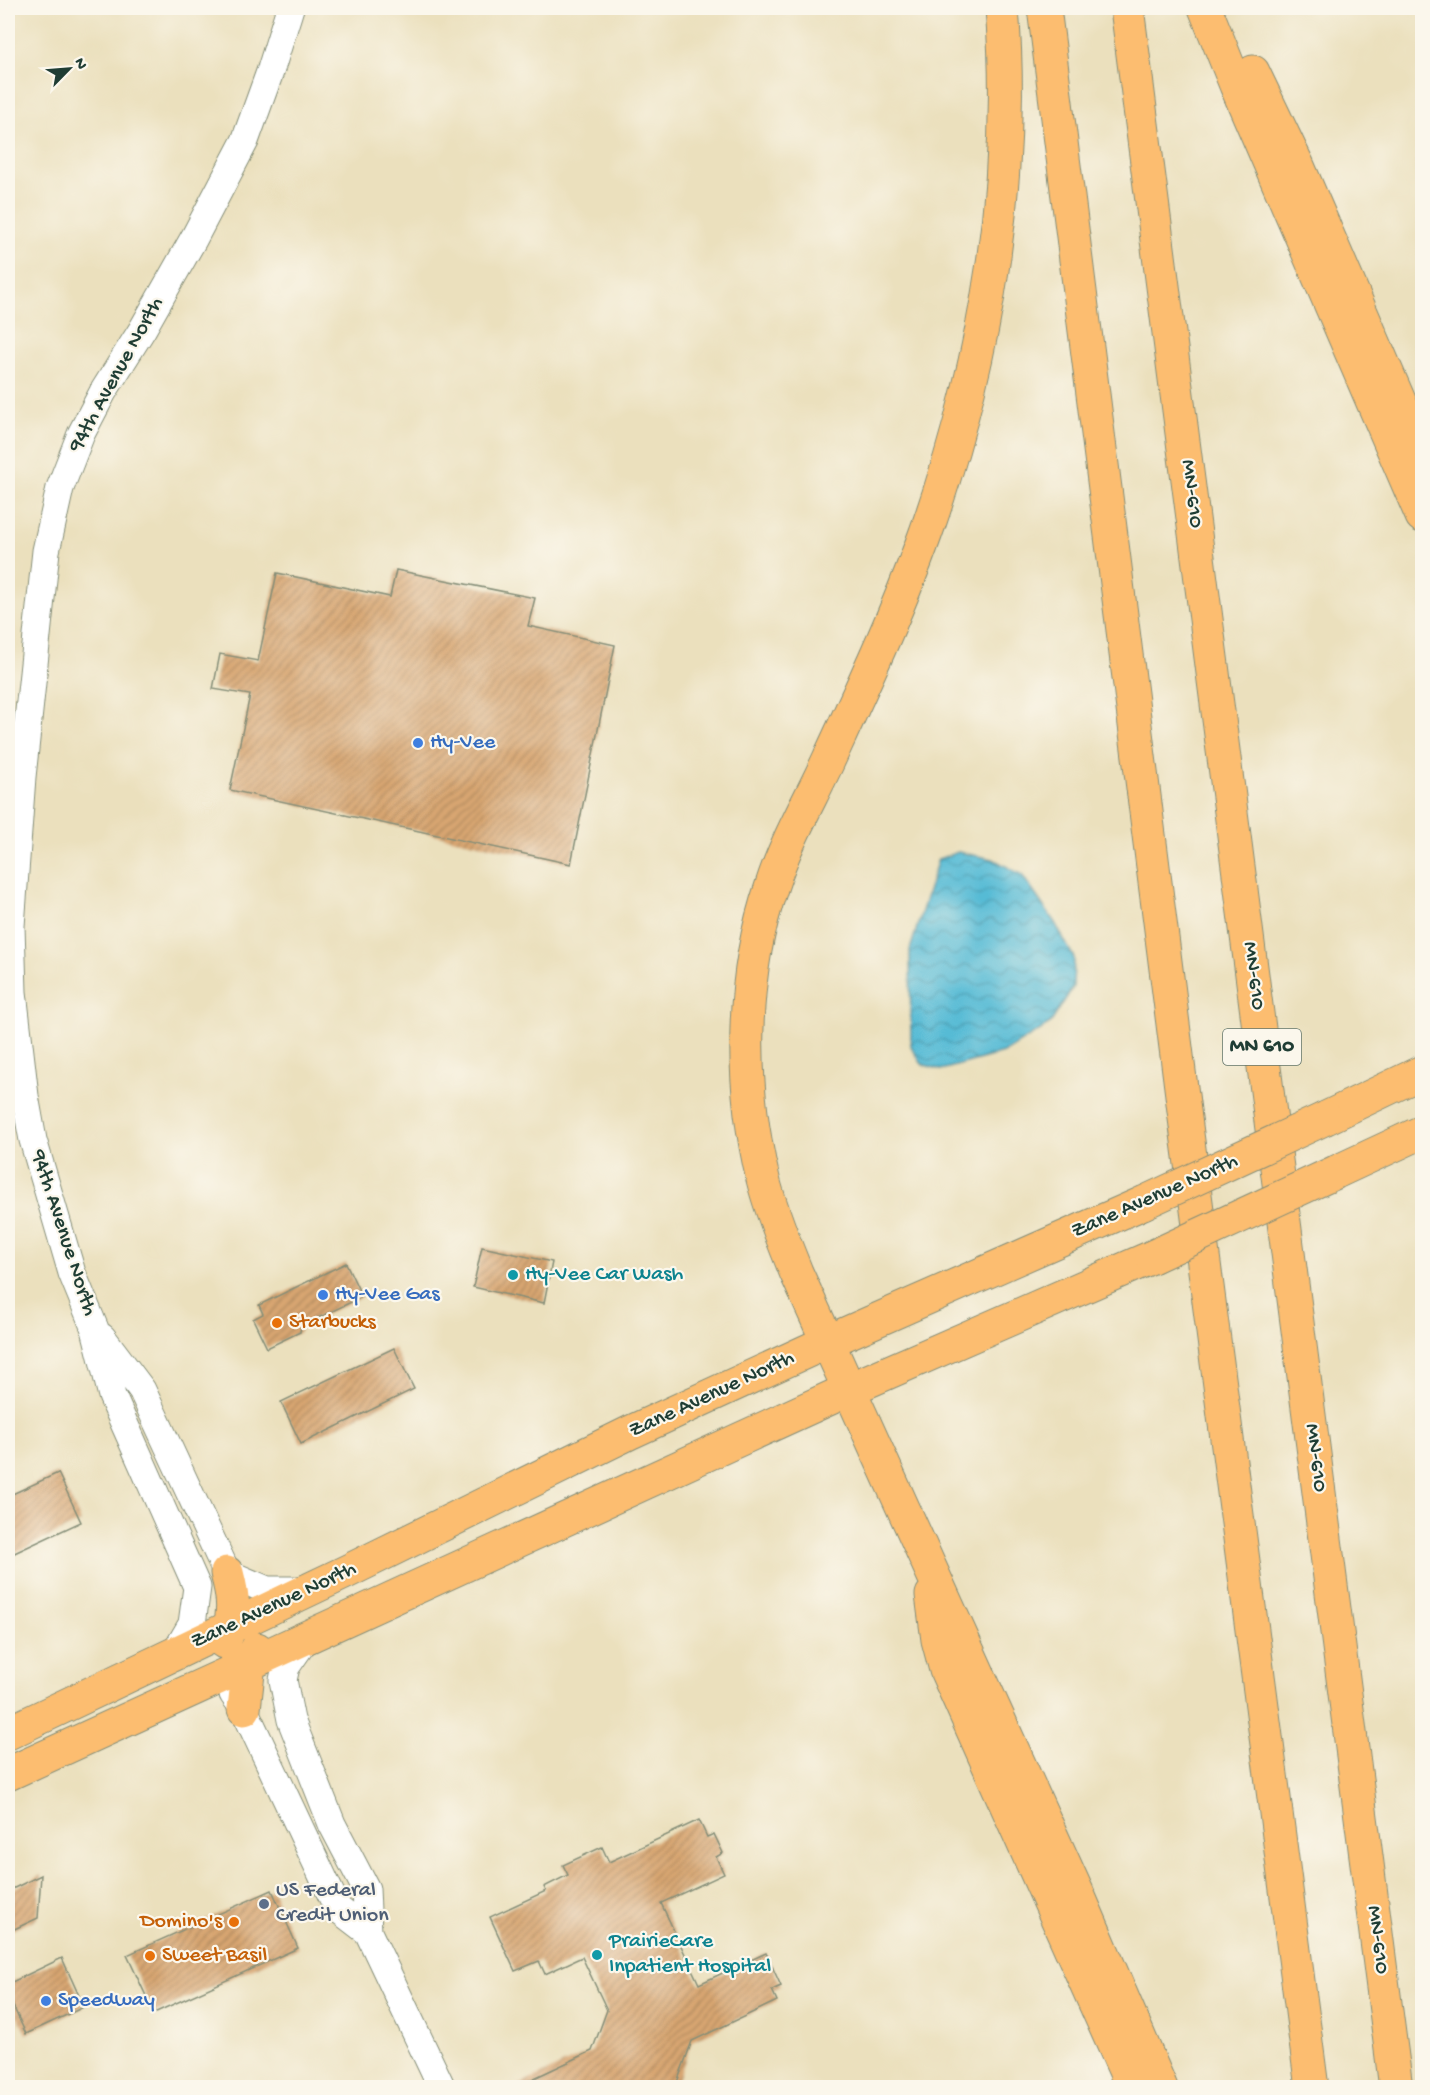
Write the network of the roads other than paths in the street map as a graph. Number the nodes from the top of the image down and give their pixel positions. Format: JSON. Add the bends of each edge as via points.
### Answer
{"nodes":[{"id":1,"x":290,"y":8,"type":"edge"},
{"id":2,"x":1002,"y":8,"type":"edge"},
{"id":3,"x":1044,"y":8,"type":"edge"},
{"id":4,"x":1127,"y":8,"type":"edge"},
{"id":5,"x":1205,"y":8,"type":"edge"},
{"id":6,"x":1219,"y":8,"type":"edge"},
{"id":7,"x":1422,"y":454,"type":"edge"},
{"id":8,"x":1422,"y":516,"type":"edge"},
{"id":9,"x":15,"y":777,"type":"edge"},
{"id":10,"x":1422,"y":1072,"type":"edge"},
{"id":11,"x":1422,"y":1132,"type":"edge"},
{"id":12,"x":95,"y":1329,"type":"junction"},
{"id":13,"x":827,"y":1342,"type":"junction"},
{"id":14,"x":850,"y":1389,"type":"junction"},
{"id":15,"x":623,"y":1436,"type":"junction"},
{"id":16,"x":932,"y":1569,"type":"junction"},
{"id":17,"x":227,"y":1573,"type":"junction"},
{"id":18,"x":306,"y":1590,"type":"junction"},
{"id":19,"x":232,"y":1626,"type":"junction"},
{"id":20,"x":307,"y":1638,"type":"junction"},
{"id":21,"x":175,"y":1653,"type":"junction"},
{"id":22,"x":249,"y":1664,"type":"junction"},
{"id":23,"x":213,"y":1681,"type":"junction"},
{"id":24,"x":244,"y":1709,"type":"junction"},
{"id":25,"x":8,"y":1733,"type":"edge"},
{"id":26,"x":17,"y":1770,"type":"edge"},
{"id":27,"x":368,"y":1932,"type":"junction"},
{"id":28,"x":442,"y":2088,"type":"edge"},
{"id":29,"x":1133,"y":2088,"type":"edge"},
{"id":30,"x":1161,"y":2088,"type":"edge"},
{"id":31,"x":1312,"y":2088,"type":"edge"},
{"id":32,"x":1396,"y":2088,"type":"edge"}],
"edges":[{"from":1,"to":9,"type":"street","name":"94th Avenue North","via":[[245,141],[195,238],[97,403],[60,488],[46,551]]},
{"from":2,"to":13,"type":"main road","via":[[1006,85],[1000,197],[993,264],[971,382],[926,533],[772,885],[754,962],[747,1041],[756,1144],[785,1245]]},
{"from":3,"to":31,"type":"main road"},
{"from":4,"to":32,"type":"main road","name":"MN-610","number":"MN 610"},
{"from":5,"to":8,"type":"main road"},
{"from":6,"to":7,"type":"main road","via":[[1293,155]]},
{"from":9,"to":12,"type":"street","name":"94th Avenue North","via":[[13,992],[25,1096],[54,1216]]},
{"from":10,"to":13,"type":"main road","name":"Zane Avenue North","bridge":true,"via":[[1143,1203]]},
{"from":11,"to":14,"type":"main road","name":"Zane Avenue North","bridge":true,"via":[[1152,1257]]},
{"from":12,"to":17,"type":"street","name":"94th Avenue North","via":[[142,1390]]},
{"from":12,"to":21,"type":"street","name":"94th Avenue North","via":[[112,1396],[197,1587],[192,1624]]},
{"from":13,"to":14,"type":"main road"},
{"from":13,"to":15,"type":"main road","name":"Zane Avenue North"},
{"from":14,"to":16,"type":"main road"},
{"from":14,"to":20,"type":"main road","name":"Zane Avenue North"},
{"from":15,"to":18,"type":"main road","name":"Zane Avenue North"},
{"from":15,"to":22,"type":"main road","via":[[462,1533],[295,1617],[268,1635]]},
{"from":16,"to":29,"type":"main road","via":[[932,1603],[946,1670]]},
{"from":16,"to":30,"type":"main road"},
{"from":17,"to":18,"type":"street","via":[[267,1590]]},
{"from":17,"to":19,"type":"main road","via":[[234,1608]]},
{"from":18,"to":19,"type":"main road","name":"Zane Avenue North"},
{"from":19,"to":21,"type":"main road","name":"Zane Avenue North"},
{"from":19,"to":26,"type":"main road","via":[[223,1644],[208,1659],[171,1682],[94,1717]]},
{"from":20,"to":22,"type":"main road","name":"Zane Avenue North"},
{"from":20,"to":27,"type":"street","via":[[286,1667],[284,1693],[332,1824],[366,1889]]},
{"from":21,"to":25,"type":"main road","name":"Zane Avenue North"},
{"from":22,"to":23,"type":"main road","name":"Zane Avenue North"},
{"from":22,"to":24,"type":"main road"},
{"from":23,"to":24,"type":"street","via":[[227,1687]]},
{"from":23,"to":26,"type":"main road","name":"Zane Avenue North"},
{"from":24,"to":27,"type":"street","via":[[338,1909]]},
{"from":27,"to":28,"type":"street"}]}
